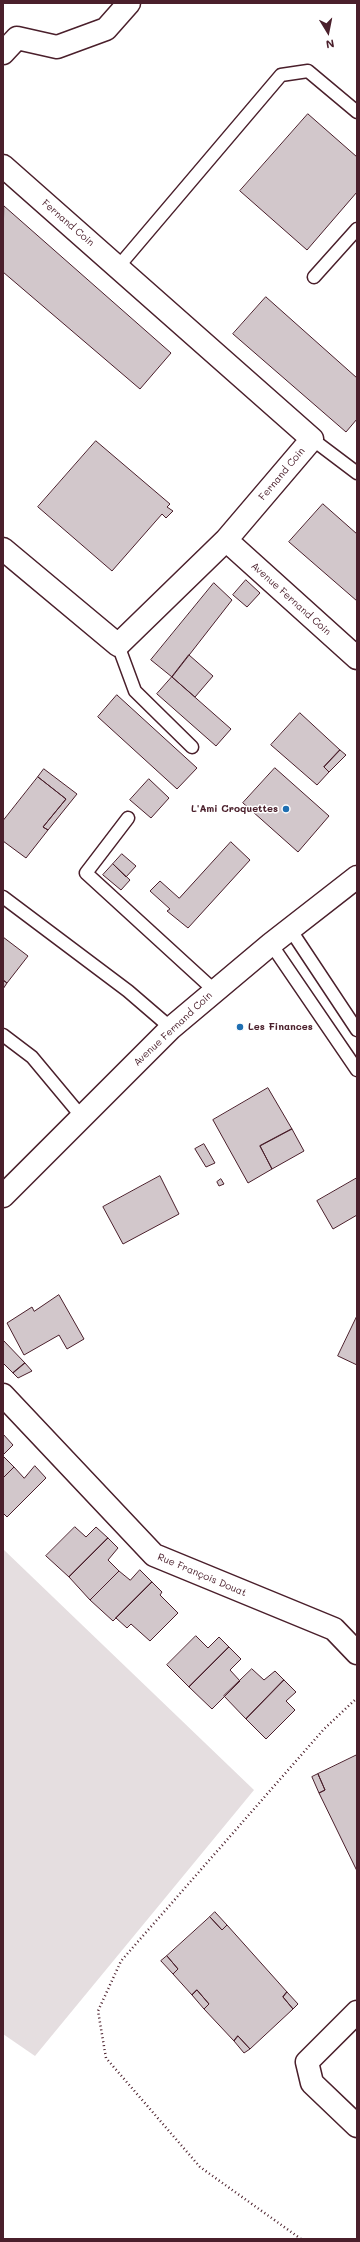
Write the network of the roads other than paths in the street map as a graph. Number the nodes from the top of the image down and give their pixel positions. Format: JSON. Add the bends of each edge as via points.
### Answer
{"nodes":[{"id":1,"x":128,"y":3,"type":"edge"},
{"id":2,"x":8,"y":41,"type":"edge"},
{"id":3,"x":357,"y":112,"type":"edge"},
{"id":4,"x":3,"y":166,"type":"edge"},
{"id":5,"x":357,"y":229,"type":"edge"},
{"id":6,"x":118,"y":267,"type":"junction"},
{"id":7,"x":314,"y":277,"type":"dead end"},
{"id":8,"x":312,"y":439,"type":"junction"},
{"id":9,"x":357,"y":473,"type":"edge"},
{"id":10,"x":226,"y":540,"type":"junction"},
{"id":11,"x":3,"y":549,"type":"edge"},
{"id":12,"x":118,"y":645,"type":"junction"},
{"id":13,"x":357,"y":658,"type":"edge"},
{"id":14,"x":192,"y":747,"type":"dead end"},
{"id":15,"x":128,"y":818,"type":"dead end"},
{"id":16,"x":357,"y":877,"type":"edge"},
{"id":17,"x":3,"y":897,"type":"edge"},
{"id":18,"x":290,"y":929,"type":"junction"},
{"id":19,"x":271,"y":944,"type":"junction"},
{"id":20,"x":215,"y":991,"type":"junction"},
{"id":21,"x":171,"y":1028,"type":"junction"},
{"id":22,"x":357,"y":1030,"type":"edge"},
{"id":23,"x":3,"y":1035,"type":"edge"},
{"id":24,"x":357,"y":1070,"type":"edge"},
{"id":25,"x":82,"y":1117,"type":"junction"},
{"id":26,"x":3,"y":1196,"type":"edge"},
{"id":27,"x":3,"y":1395,"type":"edge"},
{"id":28,"x":357,"y":1654,"type":"edge"},
{"id":29,"x":357,"y":2012,"type":"edge"},
{"id":30,"x":357,"y":2126,"type":"edge"}],
"edges":[{"from":1,"to":2,"type":"street","via":[[106,29],[57,47]]},
{"from":3,"to":6,"type":"lane","via":[[308,71],[281,75]]},
{"from":4,"to":6,"type":"street","name":"Fernand Coin"},
{"from":5,"to":7,"type":"lane"},
{"from":6,"to":8,"type":"street","name":"Fernand Coin"},
{"from":8,"to":9,"type":"lane"},
{"from":8,"to":10,"type":"street","name":"Fernand Coin"},
{"from":10,"to":12,"type":"street","name":"Fernand Coin"},
{"from":10,"to":13,"type":"street","name":"Avenue Fernand Coin"},
{"from":11,"to":12,"type":"street"},
{"from":12,"to":14,"type":"lane","via":[[135,691]]},
{"from":15,"to":20,"type":"lane","via":[[86,873]]},
{"from":16,"to":18,"type":"street","name":"Avenue Fernand Coin"},
{"from":17,"to":21,"type":"lane","via":[[128,991]]},
{"from":18,"to":19,"type":"street","name":"Avenue Fernand Coin"},
{"from":18,"to":22,"type":"lane"},
{"from":19,"to":20,"type":"street","name":"Avenue Fernand Coin"},
{"from":19,"to":24,"type":"lane"},
{"from":20,"to":21,"type":"street","name":"Avenue Fernand Coin"},
{"from":21,"to":25,"type":"street","name":"Avenue Fernand Coin"},
{"from":23,"to":25,"type":"lane","via":[[32,1057]]},
{"from":25,"to":26,"type":"street","name":"Avenue Fernand Coin"},
{"from":27,"to":28,"type":"street","name":"Rue François Douat","via":[[154,1555],[334,1629]]},
{"from":29,"to":30,"type":"street","via":[[307,2062],[312,2083]]}]}
